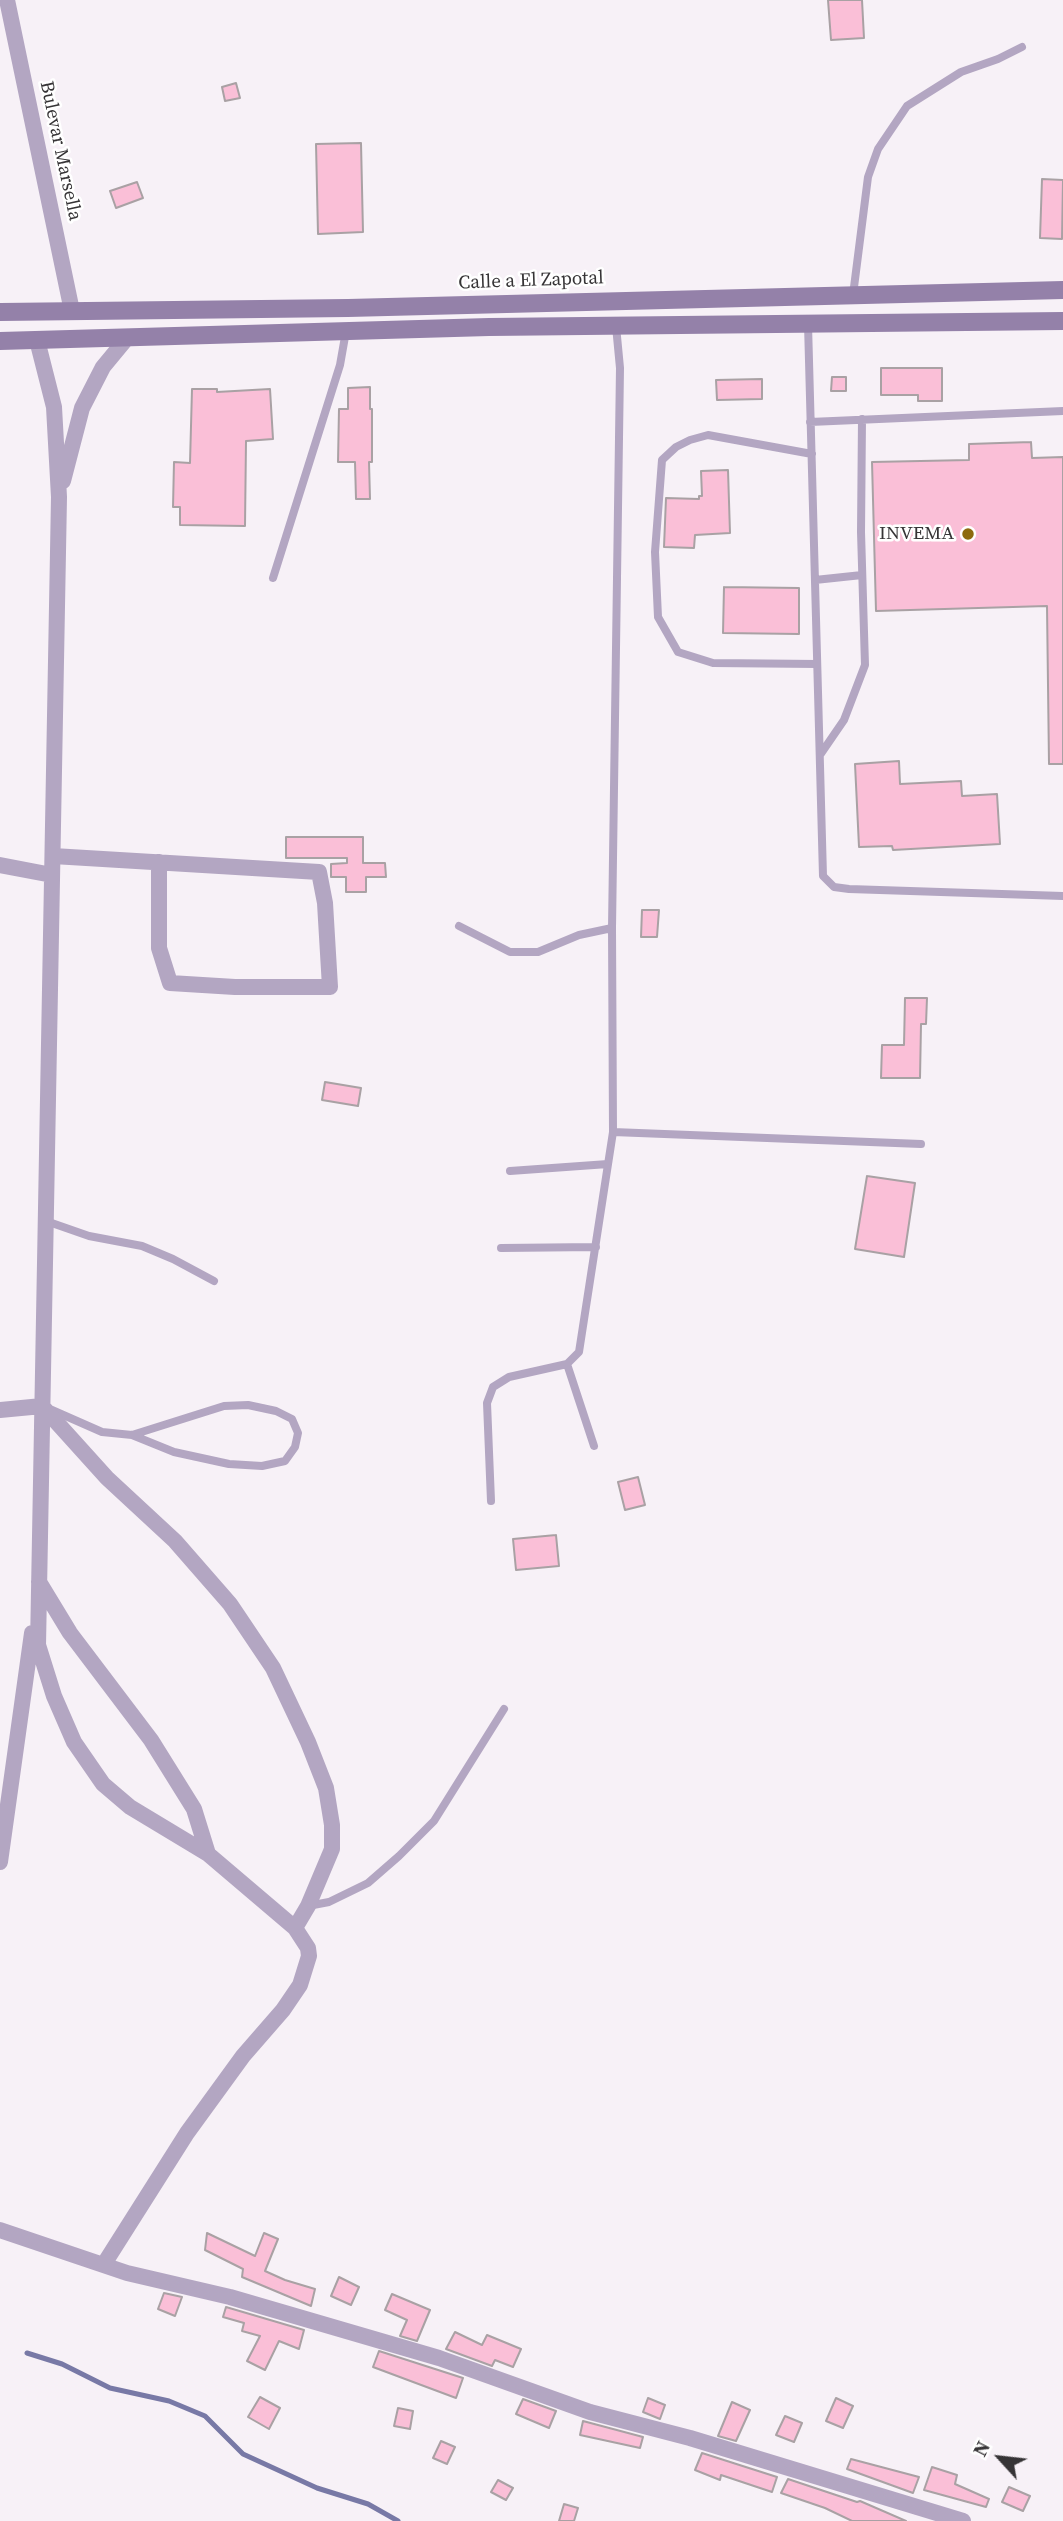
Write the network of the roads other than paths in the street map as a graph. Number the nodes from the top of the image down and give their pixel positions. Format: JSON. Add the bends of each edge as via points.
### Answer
{"nodes":[{"id":1,"x":7,"y":0,"type":"edge"},
{"id":2,"x":1022,"y":47,"type":"dead end"},
{"id":3,"x":1063,"y":290,"type":"edge"},
{"id":4,"x":853,"y":295,"type":"junction"},
{"id":5,"x":72,"y":311,"type":"junction"},
{"id":6,"x":0,"y":312,"type":"edge"},
{"id":7,"x":1063,"y":321,"type":"edge"},
{"id":8,"x":808,"y":324,"type":"junction"},
{"id":9,"x":616,"y":326,"type":"junction"},
{"id":10,"x":346,"y":331,"type":"junction"},
{"id":11,"x":127,"y":338,"type":"junction"},
{"id":12,"x":37,"y":340,"type":"junction"},
{"id":13,"x":0,"y":341,"type":"edge"},
{"id":14,"x":1063,"y":411,"type":"edge"},
{"id":15,"x":862,"y":419,"type":"junction"},
{"id":16,"x":810,"y":422,"type":"junction"},
{"id":17,"x":812,"y":454,"type":"junction"},
{"id":18,"x":59,"y":497,"type":"junction"},
{"id":19,"x":862,"y":575,"type":"junction"},
{"id":20,"x":273,"y":578,"type":"dead end"},
{"id":21,"x":815,"y":580,"type":"junction"},
{"id":22,"x":817,"y":664,"type":"junction"},
{"id":23,"x":820,"y":755,"type":"junction"},
{"id":24,"x":52,"y":856,"type":"junction"},
{"id":25,"x":159,"y":862,"type":"junction"},
{"id":26,"x":0,"y":865,"type":"edge"},
{"id":27,"x":52,"y":875,"type":"junction"},
{"id":28,"x":1063,"y":896,"type":"edge"},
{"id":29,"x":459,"y":926,"type":"dead end"},
{"id":30,"x":612,"y":928,"type":"junction"},
{"id":31,"x":613,"y":1132,"type":"junction"},
{"id":32,"x":921,"y":1144,"type":"dead end"},
{"id":33,"x":608,"y":1164,"type":"junction"},
{"id":34,"x":510,"y":1171,"type":"dead end"},
{"id":35,"x":46,"y":1221,"type":"junction"},
{"id":36,"x":596,"y":1247,"type":"junction"},
{"id":37,"x":500,"y":1248,"type":"dead end"},
{"id":38,"x":214,"y":1281,"type":"dead end"},
{"id":39,"x":567,"y":1364,"type":"junction"},
{"id":40,"x":43,"y":1406,"type":"junction"},
{"id":41,"x":0,"y":1410,"type":"edge"},
{"id":42,"x":132,"y":1435,"type":"junction"},
{"id":43,"x":594,"y":1446,"type":"dead end"},
{"id":44,"x":491,"y":1501,"type":"dead end"},
{"id":45,"x":39,"y":1582,"type":"junction"},
{"id":46,"x":504,"y":1709,"type":"dead end"},
{"id":47,"x":208,"y":1854,"type":"junction"},
{"id":48,"x":0,"y":1862,"type":"edge"},
{"id":49,"x":308,"y":1906,"type":"junction"},
{"id":50,"x":295,"y":1928,"type":"junction"},
{"id":51,"x":0,"y":2230,"type":"edge"},
{"id":52,"x":104,"y":2264,"type":"junction"},
{"id":53,"x":963,"y":2521,"type":"edge"}],
"edges":[{"from":1,"to":5,"type":"street","name":"Bulevar Marsella"},
{"from":2,"to":4,"type":"lane","via":[[961,72],[907,106],[878,149],[868,177]]},
{"from":3,"to":4,"type":"street","name":"Calle a El Zapotal"},
{"from":4,"to":5,"type":"street","name":"Calle a El Zapotal"},
{"from":5,"to":6,"type":"street","name":"Calle a El Zapotal"},
{"from":7,"to":8,"type":"street"},
{"from":8,"to":9,"type":"street"},
{"from":8,"to":16,"type":"lane"},
{"from":9,"to":10,"type":"street"},
{"from":9,"to":30,"type":"lane","via":[[620,368]]},
{"from":10,"to":11,"type":"street"},
{"from":10,"to":20,"type":"lane","via":[[340,365]]},
{"from":11,"to":12,"type":"street"},
{"from":11,"to":18,"type":"street","via":[[103,367],[82,408]]},
{"from":12,"to":13,"type":"street"},
{"from":12,"to":18,"type":"street","via":[[54,407]]},
{"from":14,"to":15,"type":"lane"},
{"from":15,"to":16,"type":"lane"},
{"from":15,"to":19,"type":"lane"},
{"from":16,"to":17,"type":"lane"},
{"from":17,"to":21,"type":"lane"},
{"from":17,"to":22,"type":"lane","via":[[708,435],[676,447],[662,460],[655,552],[658,617],[678,652],[713,663]]},
{"from":18,"to":24,"type":"street"},
{"from":19,"to":21,"type":"lane"},
{"from":19,"to":23,"type":"lane","via":[[864,665],[844,720]]},
{"from":21,"to":22,"type":"lane"},
{"from":22,"to":23,"type":"lane"},
{"from":23,"to":28,"type":"lane","via":[[823,876],[834,887]]},
{"from":24,"to":25,"type":"street"},
{"from":24,"to":27,"type":"street"},
{"from":25,"to":25,"type":"street","via":[[319,872],[330,987],[170,983],[159,948]]},
{"from":26,"to":27,"type":"street"},
{"from":27,"to":35,"type":"street"},
{"from":29,"to":30,"type":"lane","via":[[509,952],[538,952],[579,935]]},
{"from":30,"to":31,"type":"lane"},
{"from":31,"to":32,"type":"lane"},
{"from":31,"to":33,"type":"lane"},
{"from":33,"to":34,"type":"lane"},
{"from":33,"to":36,"type":"lane"},
{"from":35,"to":38,"type":"lane","via":[[89,1236],[142,1246]]},
{"from":35,"to":40,"type":"street"},
{"from":36,"to":37,"type":"lane"},
{"from":36,"to":39,"type":"lane","via":[[579,1352]]},
{"from":39,"to":43,"type":"lane"},
{"from":39,"to":44,"type":"lane","via":[[509,1377],[493,1387],[487,1403]]},
{"from":40,"to":41,"type":"street"},
{"from":40,"to":42,"type":"lane","via":[[102,1432]]},
{"from":40,"to":45,"type":"street"},
{"from":40,"to":49,"type":"street","via":[[107,1478],[184,1551],[230,1604],[273,1668],[326,1788],[332,1825],[332,1849]]},
{"from":42,"to":42,"type":"lane","via":[[224,1406],[248,1405],[292,1419],[298,1433],[285,1461],[262,1466],[174,1452]]},
{"from":45,"to":47,"type":"street","via":[[70,1633],[159,1751],[194,1809]]},
{"from":45,"to":47,"type":"street","via":[[38,1645],[74,1742],[112,1792]]},
{"from":45,"to":48,"type":"street"},
{"from":46,"to":49,"type":"lane","via":[[433,1821],[399,1856],[368,1883]]},
{"from":47,"to":50,"type":"street"},
{"from":49,"to":50,"type":"street"},
{"from":50,"to":52,"type":"street","via":[[309,1956],[300,1985],[187,2133]]},
{"from":51,"to":52,"type":"street"},
{"from":52,"to":53,"type":"street","via":[[439,2358],[590,2412]]}]}
